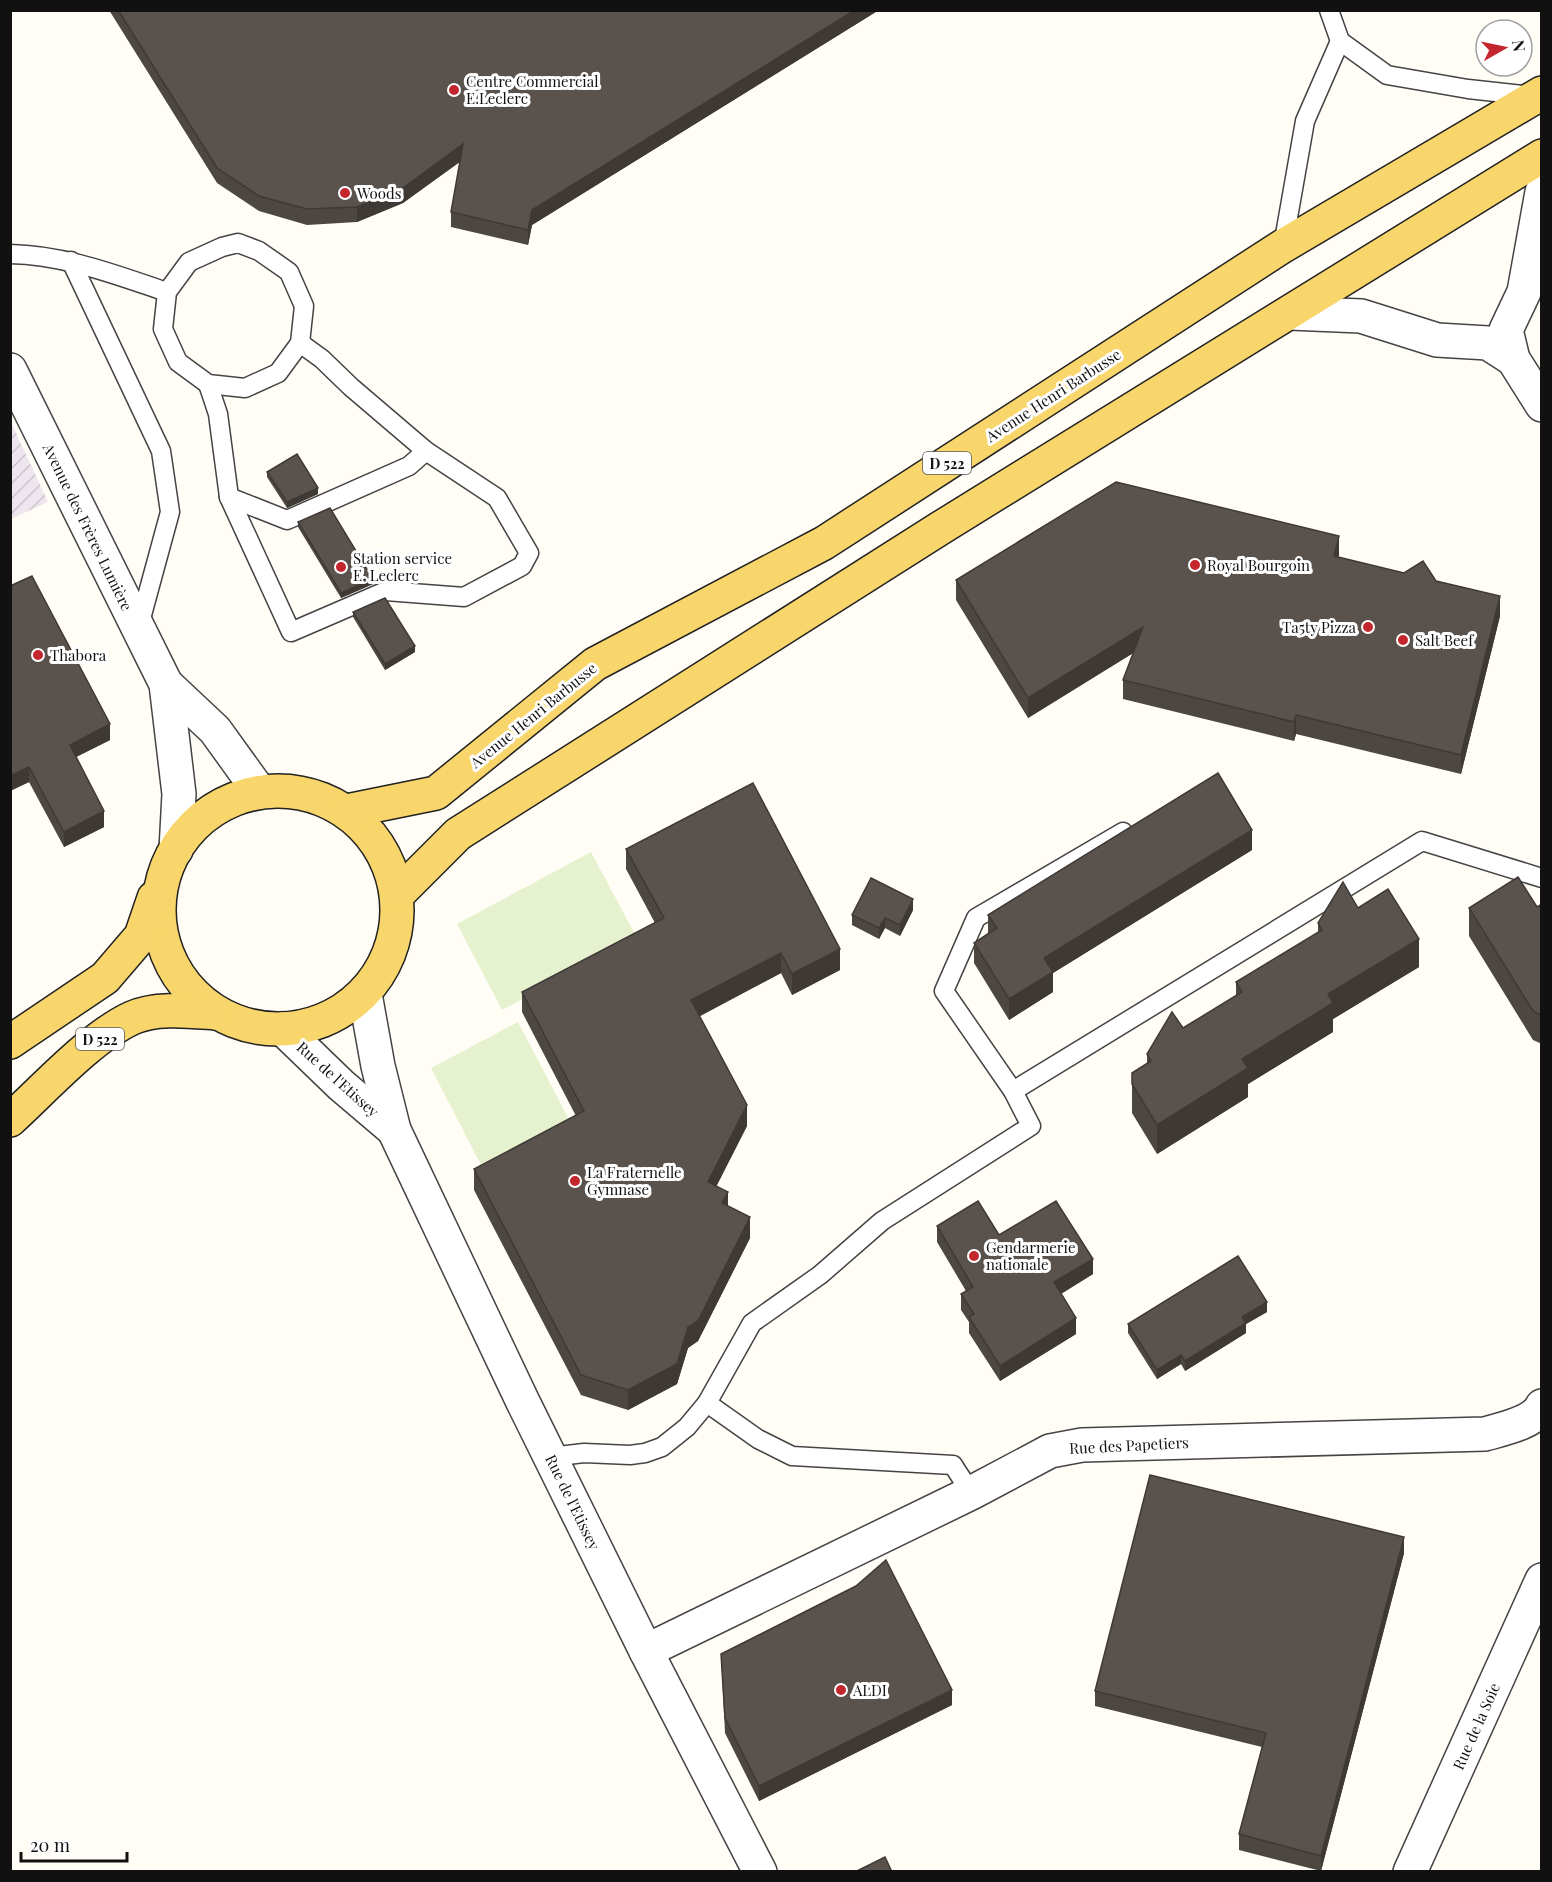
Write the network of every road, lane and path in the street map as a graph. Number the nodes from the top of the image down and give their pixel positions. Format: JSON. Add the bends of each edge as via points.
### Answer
{"nodes":[{"id":1,"x":1329,"y":10,"type":"edge"},
{"id":2,"x":1340,"y":41,"type":"junction"},
{"id":3,"x":1539,"y":95,"type":"edge"},
{"id":4,"x":1542,"y":156,"type":"edge"},
{"id":5,"x":1542,"y":192,"type":"edge"},
{"id":6,"x":1283,"y":246,"type":"junction"},
{"id":7,"x":10,"y":254,"type":"edge"},
{"id":8,"x":71,"y":261,"type":"junction"},
{"id":9,"x":167,"y":292,"type":"junction"},
{"id":10,"x":1290,"y":313,"type":"junction"},
{"id":11,"x":300,"y":343,"type":"junction"},
{"id":12,"x":1513,"y":359,"type":"junction"},
{"id":13,"x":10,"y":370,"type":"edge"},
{"id":14,"x":208,"y":384,"type":"junction"},
{"id":15,"x":1542,"y":405,"type":"edge"},
{"id":16,"x":426,"y":450,"type":"junction"},
{"id":17,"x":229,"y":497,"type":"junction"},
{"id":18,"x":138,"y":628,"type":"junction"},
{"id":19,"x":166,"y":684,"type":"junction"},
{"id":20,"x":259,"y":790,"type":"junction"},
{"id":21,"x":347,"y":811,"type":"junction"},
{"id":22,"x":1141,"y":822,"type":"edge"},
{"id":23,"x":176,"y":850,"type":"junction"},
{"id":24,"x":1542,"y":878,"type":"edge"},
{"id":25,"x":161,"y":879,"type":"junction"},
{"id":26,"x":398,"y":894,"type":"junction"},
{"id":27,"x":365,"y":994,"type":"junction"},
{"id":28,"x":215,"y":1012,"type":"junction"},
{"id":29,"x":283,"y":1029,"type":"junction"},
{"id":30,"x":10,"y":1042,"type":"edge"},
{"id":31,"x":1013,"y":1091,"type":"junction"},
{"id":32,"x":10,"y":1120,"type":"edge"},
{"id":33,"x":394,"y":1130,"type":"junction"},
{"id":34,"x":707,"y":1403,"type":"junction"},
{"id":35,"x":1541,"y":1411,"type":"edge"},
{"id":36,"x":550,"y":1457,"type":"junction"},
{"id":37,"x":970,"y":1493,"type":"junction"},
{"id":38,"x":1542,"y":1580,"type":"edge"},
{"id":39,"x":646,"y":1652,"type":"junction"},
{"id":40,"x":760,"y":1872,"type":"edge"},
{"id":41,"x":1410,"y":1872,"type":"edge"}],
"edges":[{"from":1,"to":2,"type":"lane"},
{"from":2,"to":3,"type":"lane","via":[[1387,75],[1468,89]]},
{"from":2,"to":6,"type":"lane","via":[[1305,121]]},
{"from":3,"to":6,"type":"main road","name":"Avenue Henri Barbusse","number":"D 522"},
{"from":4,"to":10,"type":"main road"},
{"from":5,"to":12,"type":"street","via":[[1524,292],[1506,330]]},
{"from":6,"to":21,"type":"main road","name":"Avenue Henri Barbusse","number":"D 522","via":[[824,543],[595,664],[436,793]]},
{"from":7,"to":8,"type":"lane"},
{"from":8,"to":9,"type":"lane"},
{"from":8,"to":18,"type":"lane","via":[[161,451],[170,512]]},
{"from":9,"to":11,"type":"lane","via":[[189,262],[238,243],[259,250],[289,272],[293,281],[304,306]]},
{"from":9,"to":14,"type":"lane","via":[[163,329],[178,362]]},
{"from":10,"to":12,"type":"street","via":[[1360,316],[1437,340],[1488,343]]},
{"from":10,"to":26,"type":"main road","via":[[942,527],[458,834]]},
{"from":11,"to":14,"type":"lane","via":[[279,373],[245,388]]},
{"from":11,"to":16,"type":"lane"},
{"from":12,"to":15,"type":"street"},
{"from":13,"to":18,"type":"street","name":"Avenue des Frères Lumière"},
{"from":14,"to":17,"type":"lane","via":[[218,414]]},
{"from":16,"to":17,"type":"lane","via":[[408,466],[287,520]]},
{"from":16,"to":17,"type":"lane","via":[[496,498],[529,553],[522,566],[464,597],[386,591],[291,632]]},
{"from":18,"to":19,"type":"street","name":"Avenue des Frères Lumière"},
{"from":19,"to":20,"type":"street","name":"Avenue des Frères Lumière","via":[[215,730]]},
{"from":19,"to":23,"type":"street","name":"Avenue des Frères Lumière","via":[[179,794]]},
{"from":20,"to":21,"type":"main road","via":[[300,791]]},
{"from":20,"to":23,"type":"main road","via":[[215,807],[183,836]]},
{"from":21,"to":26,"type":"main road","via":[[380,846]]},
{"from":22,"to":31,"type":"lane","via":[[976,918],[944,991]]},
{"from":23,"to":25,"type":"main road"},
{"from":24,"to":31,"type":"lane","via":[[1422,841]]},
{"from":25,"to":28,"type":"main road","via":[[159,931],[178,977]]},
{"from":25,"to":30,"type":"main road","via":[[141,936],[105,978]]},
{"from":26,"to":27,"type":"main road","via":[[390,955]]},
{"from":27,"to":29,"type":"main road","via":[[339,1014],[299,1029]]},
{"from":27,"to":33,"type":"street","name":"Rue de l'Etissey"},
{"from":28,"to":29,"type":"main road","via":[[253,1028]]},
{"from":28,"to":32,"type":"main road","number":"D 522","via":[[172,1010],[133,1018],[92,1044]]},
{"from":29,"to":33,"type":"street","name":"Rue de l'Etissey"},
{"from":31,"to":34,"type":"lane","via":[[1031,1126],[882,1221],[820,1275],[752,1323]]},
{"from":33,"to":36,"type":"street","name":"Rue de l'Etissey"},
{"from":34,"to":36,"type":"lane","via":[[687,1427],[662,1447],[645,1453]]},
{"from":34,"to":37,"type":"lane","via":[[758,1439],[792,1456],[953,1465]]},
{"from":35,"to":37,"type":"street","name":"Rue des Papetiers","via":[[1516,1426],[1485,1434],[1082,1445],[1050,1451]]},
{"from":36,"to":39,"type":"street","name":"Rue de l'Etissey"},
{"from":37,"to":39,"type":"street","name":"Rue des Papetiers"},
{"from":38,"to":41,"type":"street","name":"Rue de la Soie"},
{"from":39,"to":40,"type":"street","name":"Rue de l'Etissey"}]}
